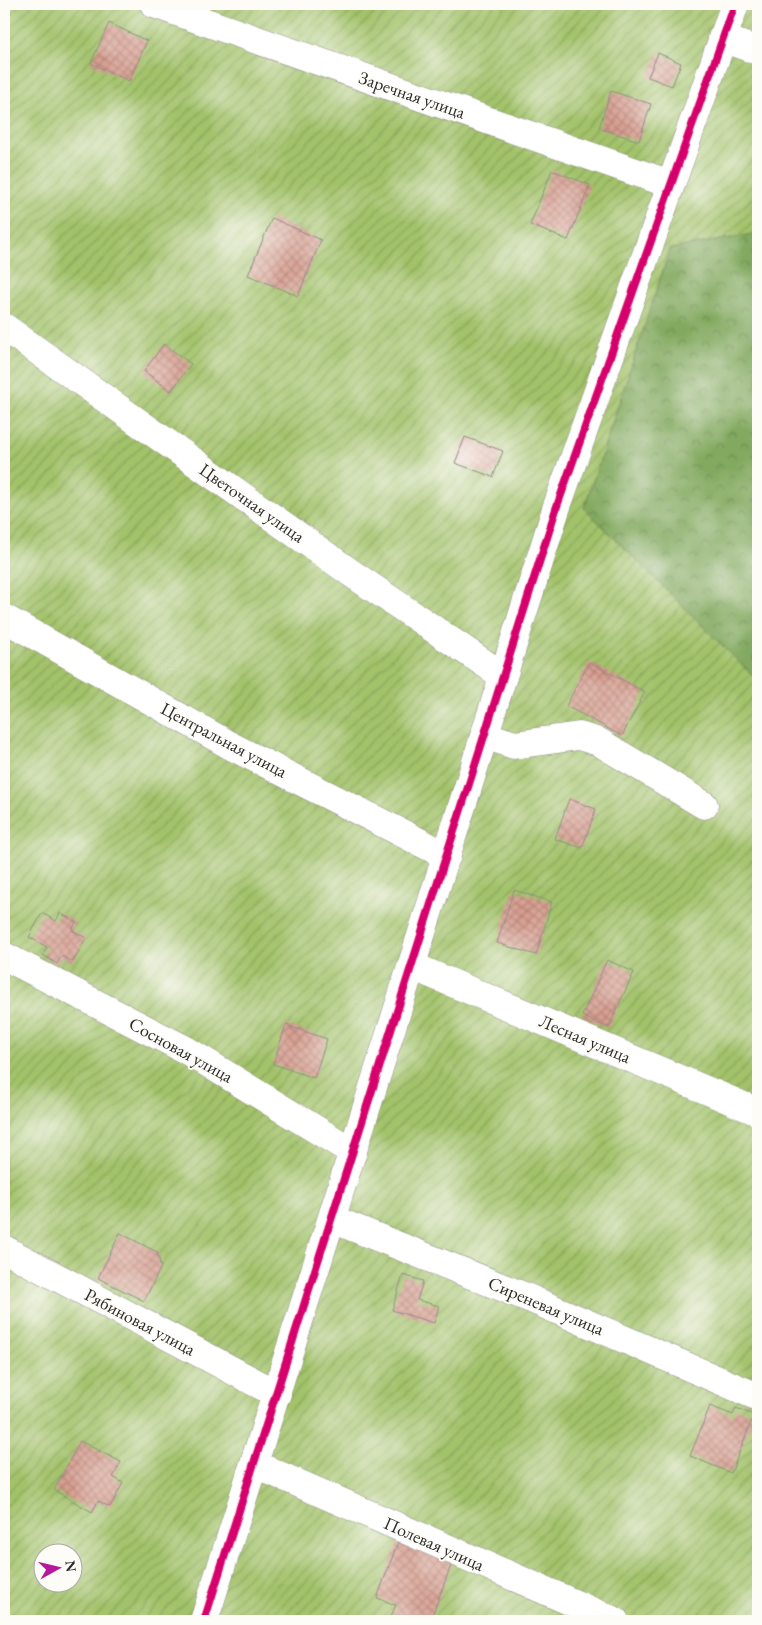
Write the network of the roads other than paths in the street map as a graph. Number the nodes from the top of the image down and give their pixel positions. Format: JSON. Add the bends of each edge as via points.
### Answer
{"nodes":[{"id":1,"x":154,"y":4,"type":"edge"},
{"id":2,"x":735,"y":4,"type":"edge"},
{"id":3,"x":722,"y":38,"type":"junction"},
{"id":4,"x":758,"y":51,"type":"edge"},
{"id":5,"x":670,"y":184,"type":"junction"},
{"id":6,"x":4,"y":327,"type":"edge"},
{"id":7,"x":4,"y":618,"type":"edge"},
{"id":8,"x":503,"y":676,"type":"junction"},
{"id":9,"x":485,"y":735,"type":"junction"},
{"id":10,"x":704,"y":805,"type":"dead end"},
{"id":11,"x":447,"y":856,"type":"junction"},
{"id":12,"x":4,"y":956,"type":"edge"},
{"id":13,"x":412,"y":966,"type":"junction"},
{"id":14,"x":758,"y":1112,"type":"edge"},
{"id":15,"x":353,"y":1152,"type":"junction"},
{"id":16,"x":332,"y":1219,"type":"junction"},
{"id":17,"x":4,"y":1249,"type":"edge"},
{"id":18,"x":277,"y":1394,"type":"junction"},
{"id":19,"x":758,"y":1397,"type":"edge"},
{"id":20,"x":254,"y":1464,"type":"junction"},
{"id":21,"x":204,"y":1621,"type":"edge"},
{"id":22,"x":615,"y":1621,"type":"edge"}],
"edges":[{"from":1,"to":5,"type":"street","name":"Заречная улица"},
{"from":2,"to":3,"type":"street"},
{"from":3,"to":4,"type":"street"},
{"from":3,"to":5,"type":"street"},
{"from":5,"to":8,"type":"street","via":[[556,509]]},
{"from":6,"to":8,"type":"street","name":"Цветочная улица","via":[[351,573]]},
{"from":7,"to":11,"type":"street","name":"Центральная улица","via":[[233,747]]},
{"from":8,"to":9,"type":"street"},
{"from":9,"to":10,"type":"street","via":[[514,745],[579,736],[599,742]]},
{"from":9,"to":11,"type":"street"},
{"from":11,"to":13,"type":"street"},
{"from":12,"to":15,"type":"street","name":"Сосновая улица","via":[[186,1050]]},
{"from":13,"to":14,"type":"street","name":"Лесная улица"},
{"from":13,"to":15,"type":"street"},
{"from":15,"to":16,"type":"street"},
{"from":16,"to":18,"type":"street"},
{"from":16,"to":19,"type":"street","name":"Сиреневая улица","via":[[531,1299]]},
{"from":17,"to":18,"type":"street","name":"Рябиновая улица"},
{"from":18,"to":20,"type":"street"},
{"from":20,"to":21,"type":"street"},
{"from":20,"to":22,"type":"street","name":"Полевая улица"}]}
